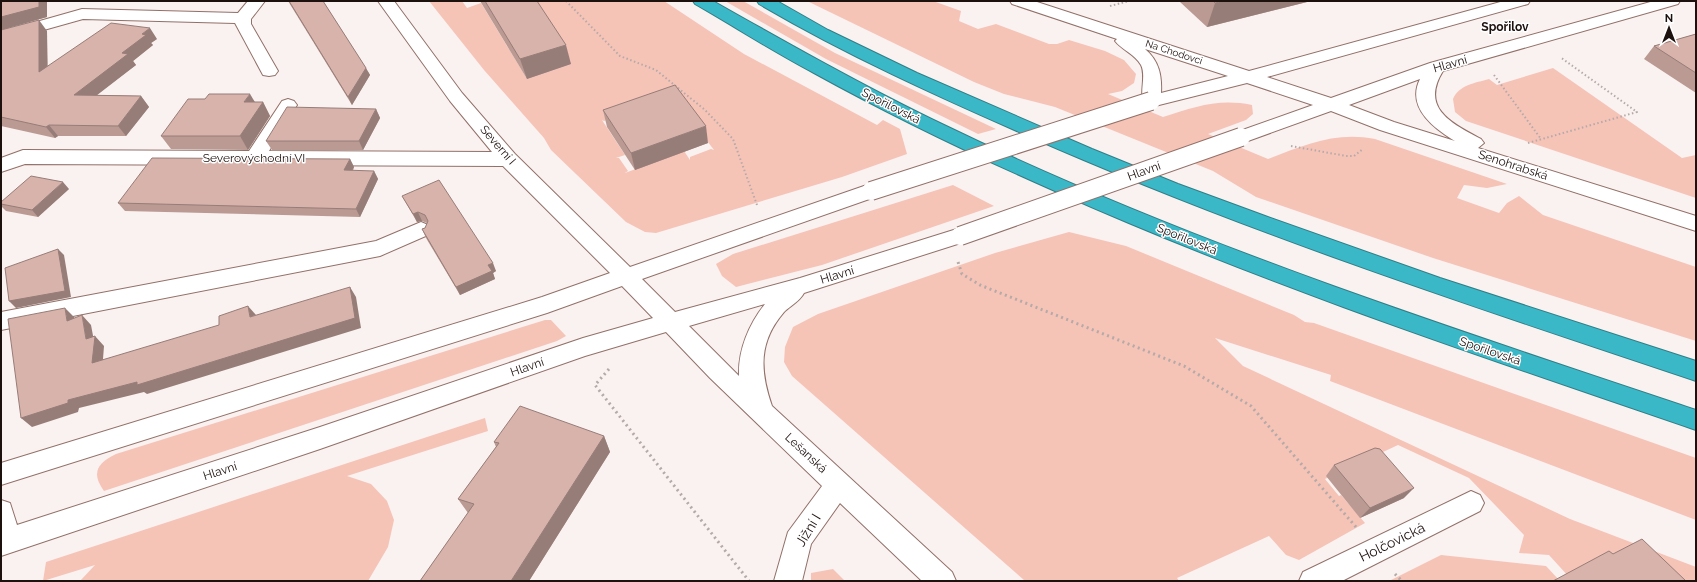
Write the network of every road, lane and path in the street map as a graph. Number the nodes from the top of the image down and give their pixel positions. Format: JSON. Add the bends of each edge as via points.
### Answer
{"nodes":[{"id":1,"x":257,"y":1,"type":"edge"},
{"id":2,"x":386,"y":1,"type":"edge"},
{"id":3,"x":566,"y":1,"type":"edge"},
{"id":4,"x":701,"y":1,"type":"edge"},
{"id":5,"x":766,"y":1,"type":"edge"},
{"id":6,"x":1018,"y":1,"type":"edge"},
{"id":7,"x":1129,"y":1,"type":"edge"},
{"id":8,"x":1522,"y":1,"type":"edge"},
{"id":9,"x":1672,"y":1,"type":"edge"},
{"id":10,"x":1107,"y":6,"type":"dead end"},
{"id":11,"x":243,"y":18,"type":"junction"},
{"id":12,"x":1112,"y":32,"type":"junction"},
{"id":13,"x":1,"y":37,"type":"edge"},
{"id":14,"x":1558,"y":56,"type":"dead end"},
{"id":15,"x":1436,"y":67,"type":"junction"},
{"id":16,"x":269,"y":71,"type":"dead end"},
{"id":17,"x":1493,"y":74,"type":"dead end"},
{"id":18,"x":1248,"y":77,"type":"junction"},
{"id":19,"x":1151,"y":101,"type":"junction"},
{"id":20,"x":1330,"y":104,"type":"junction"},
{"id":21,"x":288,"y":105,"type":"dead end"},
{"id":22,"x":1541,"y":140,"type":"junction"},
{"id":23,"x":1526,"y":143,"type":"dead end"},
{"id":24,"x":1291,"y":145,"type":"dead end"},
{"id":25,"x":1363,"y":149,"type":"dead end"},
{"id":26,"x":254,"y":158,"type":"junction"},
{"id":27,"x":508,"y":159,"type":"junction"},
{"id":28,"x":1,"y":165,"type":"edge"},
{"id":29,"x":1523,"y":169,"type":"junction"},
{"id":30,"x":754,"y":197,"type":"dead end"},
{"id":31,"x":1696,"y":224,"type":"edge"},
{"id":32,"x":421,"y":230,"type":"edge"},
{"id":33,"x":958,"y":260,"type":"dead end"},
{"id":34,"x":625,"y":276,"type":"junction"},
{"id":35,"x":800,"y":286,"type":"junction"},
{"id":36,"x":1,"y":320,"type":"edge"},
{"id":37,"x":672,"y":323,"type":"junction"},
{"id":38,"x":611,"y":367,"type":"dead end"},
{"id":39,"x":1696,"y":371,"type":"edge"},
{"id":40,"x":761,"y":411,"type":"junction"},
{"id":41,"x":1696,"y":420,"type":"edge"},
{"id":42,"x":1,"y":474,"type":"edge"},
{"id":43,"x":839,"y":484,"type":"junction"},
{"id":44,"x":1471,"y":503,"type":"dead end"},
{"id":45,"x":1,"y":512,"type":"edge"},
{"id":46,"x":1359,"y":530,"type":"dead end"},
{"id":47,"x":3,"y":542,"type":"edge"},
{"id":48,"x":1395,"y":573,"type":"dead end"},
{"id":49,"x":749,"y":581,"type":"edge"},
{"id":50,"x":788,"y":581,"type":"edge"},
{"id":51,"x":942,"y":581,"type":"edge"},
{"id":52,"x":1313,"y":581,"type":"edge"},
{"id":53,"x":1402,"y":581,"type":"edge"}],
"edges":[{"from":1,"to":11,"type":"street"},
{"from":2,"to":27,"type":"street","name":"Severní I","via":[[456,97]]},
{"from":3,"to":30,"type":"path","via":[[620,56],[656,70],[705,110],[733,139]]},
{"from":4,"to":41,"type":"highway","name":"Spořilovská","via":[[806,63],[930,126],[1178,236],[1376,312]]},
{"from":5,"to":39,"type":"highway","via":[[835,39],[941,90],[1078,152],[1194,199],[1471,298]]},
{"from":6,"to":12,"type":"street","name":"Na Chodovci"},
{"from":7,"to":10,"type":"path"},
{"from":8,"to":18,"type":"street"},
{"from":9,"to":15,"type":"street","name":"Hlavní"},
{"from":11,"to":13,"type":"street","via":[[82,14]]},
{"from":11,"to":16,"type":"street","via":[[243,24]]},
{"from":12,"to":18,"type":"street","name":"Na Chodovci"},
{"from":12,"to":19,"type":"street","via":[[1146,57],[1154,77]]},
{"from":14,"to":22,"type":"path","via":[[1637,112]]},
{"from":15,"to":20,"type":"street","name":"Hlavní"},
{"from":15,"to":29,"type":"street","via":[[1425,87],[1426,107],[1442,125],[1456,134]]},
{"from":17,"to":22,"type":"path"},
{"from":18,"to":19,"type":"street"},
{"from":18,"to":20,"type":"street","name":"Na Chodovci"},
{"from":19,"to":34,"type":"street","bridge":true,"via":[[871,191]]},
{"from":20,"to":29,"type":"street","name":"Senohrabská","via":[[1387,126]]},
{"from":20,"to":35,"type":"street","name":"Hlavní","bridge":true,"via":[[960,236]]},
{"from":21,"to":26,"type":"street"},
{"from":22,"to":23,"type":"path"},
{"from":24,"to":25,"type":"path","via":[[1346,156],[1354,156]]},
{"from":26,"to":27,"type":"street","name":"Severovýchodní VI"},
{"from":26,"to":28,"type":"street","name":"Severovýchodní VI","via":[[23,157]]},
{"from":27,"to":34,"type":"street","name":"Severní I"},
{"from":29,"to":31,"type":"street","name":"Senohrabská"},
{"from":32,"to":36,"type":"street","via":[[380,248]]},
{"from":33,"to":46,"type":"path","via":[[962,274],[980,285],[1184,366],[1251,406]]},
{"from":34,"to":37,"type":"street","name":"Severní I"},
{"from":34,"to":42,"type":"street","via":[[540,306]]},
{"from":35,"to":37,"type":"street","name":"Hlavní"},
{"from":35,"to":40,"type":"street","via":[[783,298],[757,336],[751,373]]},
{"from":37,"to":40,"type":"street","name":"Lešanská"},
{"from":37,"to":47,"type":"street","name":"Hlavní","via":[[583,348]]},
{"from":38,"to":49,"type":"path","via":[[595,385]]},
{"from":40,"to":43,"type":"street","name":"Lešanská"},
{"from":43,"to":50,"type":"street","name":"Jižní I","via":[[798,541]]},
{"from":43,"to":51,"type":"street","name":"Lešanská"},
{"from":44,"to":52,"type":"street","name":"Holčovická"},
{"from":45,"to":47,"type":"street"},
{"from":48,"to":53,"type":"path"}]}
